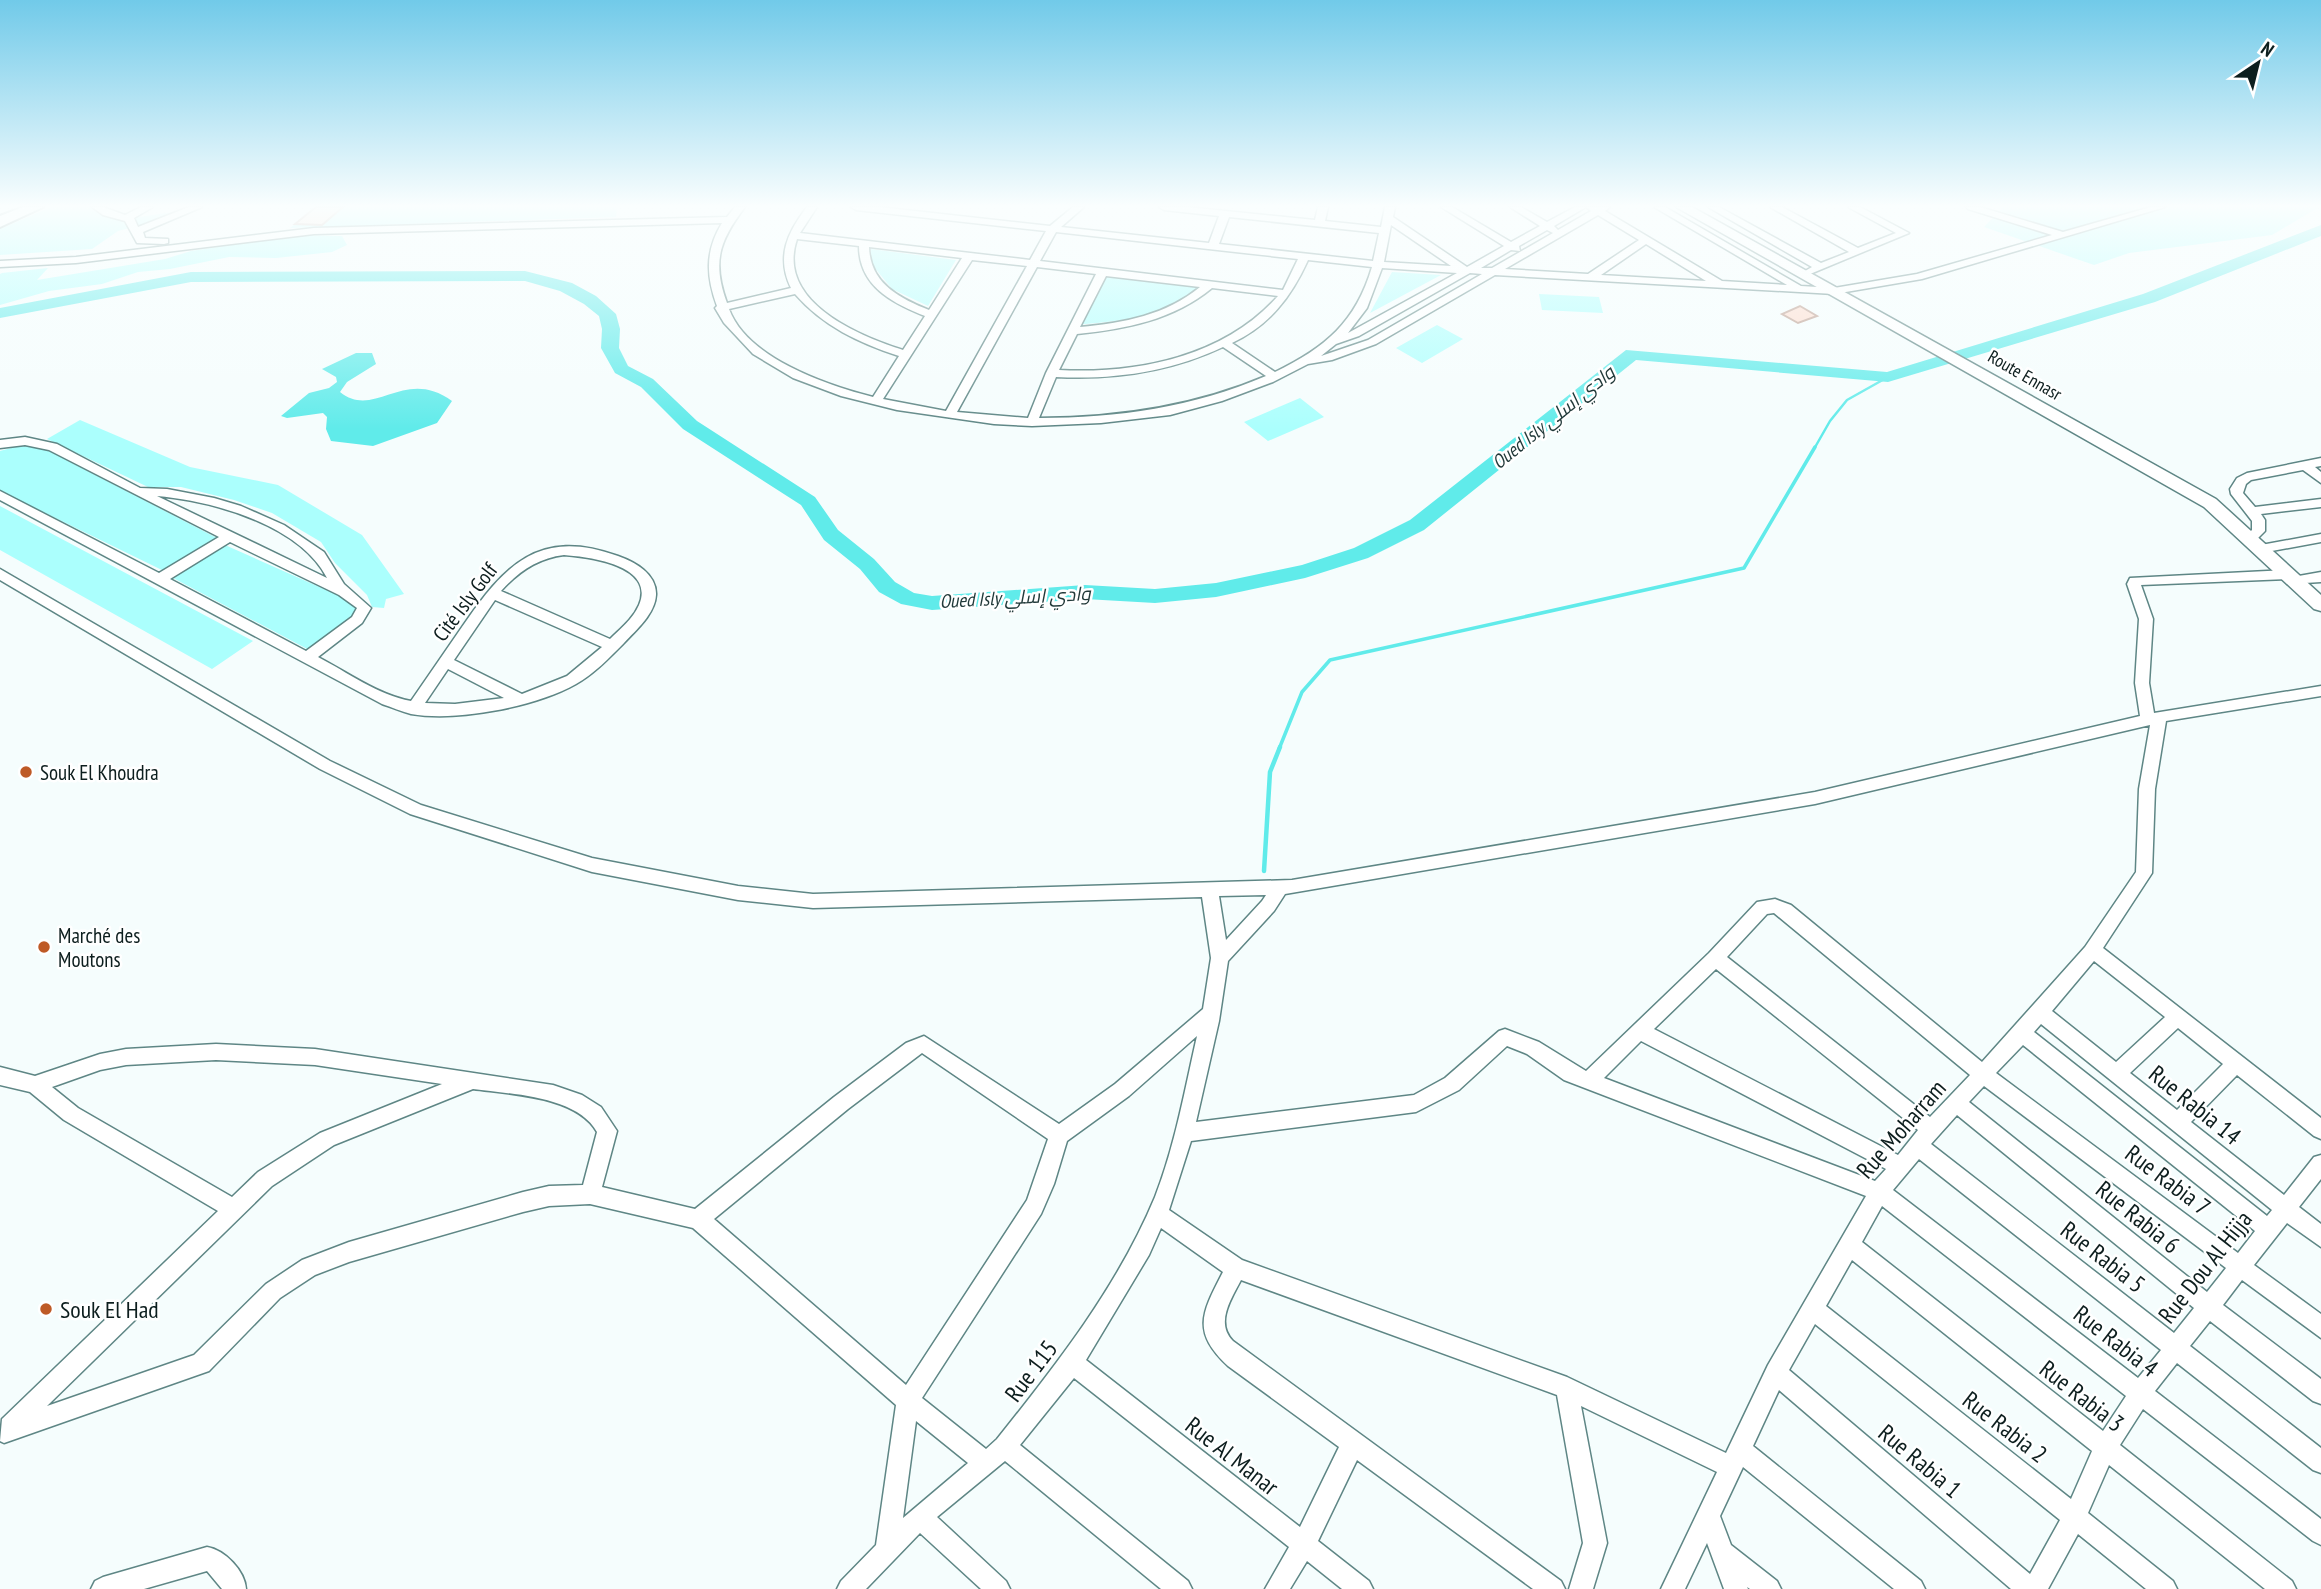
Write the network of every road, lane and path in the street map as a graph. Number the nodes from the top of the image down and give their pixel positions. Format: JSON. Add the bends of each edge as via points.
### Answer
{"nodes":[{"id":1,"x":714,"y":281,"type":"edge"},
{"id":2,"x":795,"y":281,"type":"edge"},
{"id":3,"x":875,"y":281,"type":"edge"},
{"id":4,"x":953,"y":281,"type":"edge"},
{"id":5,"x":1024,"y":281,"type":"edge"},
{"id":6,"x":1097,"y":281,"type":"edge"},
{"id":7,"x":1177,"y":281,"type":"edge"},
{"id":8,"x":1292,"y":281,"type":"edge"},
{"id":9,"x":1371,"y":281,"type":"edge"},
{"id":10,"x":1445,"y":281,"type":"edge"},
{"id":11,"x":1479,"y":281,"type":"edge"},
{"id":12,"x":1658,"y":281,"type":"edge"},
{"id":13,"x":1715,"y":281,"type":"edge"},
{"id":14,"x":1893,"y":281,"type":"edge"},
{"id":15,"x":1803,"y":282,"type":"joint"},
{"id":16,"x":1209,"y":285,"type":"junction"},
{"id":17,"x":1721,"y":285,"type":"junction"},
{"id":18,"x":798,"y":290,"type":"junction"},
{"id":19,"x":1834,"y":291,"type":"junction"},
{"id":20,"x":1286,"y":294,"type":"junction"},
{"id":21,"x":720,"y":308,"type":"junction"},
{"id":22,"x":931,"y":314,"type":"junction"},
{"id":23,"x":1072,"y":331,"type":"junction"},
{"id":24,"x":1224,"y":343,"type":"junction"},
{"id":25,"x":1326,"y":346,"type":"junction"},
{"id":26,"x":904,"y":354,"type":"junction"},
{"id":27,"x":1301,"y":363,"type":"junction"},
{"id":28,"x":1052,"y":373,"type":"junction"},
{"id":29,"x":1273,"y":376,"type":"junction"},
{"id":30,"x":875,"y":402,"type":"junction"},
{"id":31,"x":950,"y":415,"type":"junction"},
{"id":32,"x":1032,"y":422,"type":"junction"},
{"id":33,"x":0,"y":444,"type":"edge"},
{"id":34,"x":2321,"y":463,"type":"edge"},
{"id":35,"x":2305,"y":465,"type":"junction"},
{"id":36,"x":2321,"y":479,"type":"edge"},
{"id":37,"x":134,"y":490,"type":"junction"},
{"id":38,"x":0,"y":495,"type":"edge"},
{"id":39,"x":2321,"y":503,"type":"edge"},
{"id":40,"x":2254,"y":511,"type":"junction"},
{"id":41,"x":228,"y":537,"type":"junction"},
{"id":42,"x":2321,"y":538,"type":"edge"},
{"id":43,"x":2256,"y":544,"type":"junction"},
{"id":44,"x":0,"y":574,"type":"edge"},
{"id":45,"x":2321,"y":577,"type":"edge"},
{"id":46,"x":2291,"y":578,"type":"junction"},
{"id":47,"x":160,"y":579,"type":"junction"},
{"id":48,"x":342,"y":591,"type":"junction"},
{"id":49,"x":492,"y":593,"type":"junction"},
{"id":50,"x":2321,"y":606,"type":"edge"},
{"id":51,"x":612,"y":646,"type":"junction"},
{"id":52,"x":307,"y":658,"type":"junction"},
{"id":53,"x":446,"y":662,"type":"junction"},
{"id":54,"x":2321,"y":691,"type":"edge"},
{"id":55,"x":520,"y":700,"type":"junction"},
{"id":56,"x":413,"y":709,"type":"junction"},
{"id":57,"x":2154,"y":718,"type":"junction"},
{"id":58,"x":1280,"y":887,"type":"junction"},
{"id":59,"x":1210,"y":891,"type":"junction"},
{"id":60,"x":2093,"y":950,"type":"junction"},
{"id":61,"x":1220,"y":958,"type":"junction"},
{"id":62,"x":1714,"y":958,"type":"junction"},
{"id":63,"x":2038,"y":1011,"type":"junction"},
{"id":64,"x":1211,"y":1013,"type":"junction"},
{"id":65,"x":2178,"y":1016,"type":"junction"},
{"id":66,"x":1639,"y":1031,"type":"junction"},
{"id":67,"x":2022,"y":1033,"type":"junction"},
{"id":68,"x":2238,"y":1062,"type":"junction"},
{"id":69,"x":2117,"y":1074,"type":"junction"},
{"id":70,"x":1984,"y":1075,"type":"junction"},
{"id":71,"x":0,"y":1076,"type":"edge"},
{"id":72,"x":1588,"y":1081,"type":"junction"},
{"id":73,"x":472,"y":1082,"type":"junction"},
{"id":74,"x":35,"y":1084,"type":"junction"},
{"id":75,"x":1957,"y":1104,"type":"junction"},
{"id":76,"x":2178,"y":1122,"type":"junction"},
{"id":77,"x":1931,"y":1129,"type":"junction"},
{"id":78,"x":2321,"y":1130,"type":"edge"},
{"id":79,"x":1184,"y":1133,"type":"junction"},
{"id":80,"x":1059,"y":1135,"type":"junction"},
{"id":81,"x":1919,"y":1146,"type":"junction"},
{"id":82,"x":2321,"y":1164,"type":"edge"},
{"id":83,"x":1900,"y":1166,"type":"junction"},
{"id":84,"x":1879,"y":1192,"type":"junction"},
{"id":85,"x":590,"y":1194,"type":"junction"},
{"id":86,"x":232,"y":1208,"type":"junction"},
{"id":87,"x":2285,"y":1208,"type":"junction"},
{"id":88,"x":1157,"y":1214,"type":"junction"},
{"id":89,"x":698,"y":1219,"type":"junction"},
{"id":90,"x":2268,"y":1229,"type":"junction"},
{"id":91,"x":2321,"y":1237,"type":"edge"},
{"id":92,"x":1848,"y":1244,"type":"junction"},
{"id":93,"x":2239,"y":1266,"type":"junction"},
{"id":94,"x":1236,"y":1268,"type":"junction"},
{"id":95,"x":2207,"y":1306,"type":"junction"},
{"id":96,"x":1812,"y":1308,"type":"junction"},
{"id":97,"x":2321,"y":1327,"type":"edge"},
{"id":98,"x":2176,"y":1347,"type":"junction"},
{"id":99,"x":1072,"y":1363,"type":"junction"},
{"id":100,"x":1776,"y":1373,"type":"junction"},
{"id":101,"x":1567,"y":1388,"type":"junction"},
{"id":102,"x":2140,"y":1393,"type":"junction"},
{"id":103,"x":2321,"y":1393,"type":"edge"},
{"id":104,"x":908,"y":1401,"type":"junction"},
{"id":105,"x":2,"y":1434,"type":"edge"},
{"id":106,"x":1353,"y":1443,"type":"junction"},
{"id":107,"x":1005,"y":1447,"type":"junction"},
{"id":108,"x":2105,"y":1448,"type":"junction"},
{"id":109,"x":1737,"y":1460,"type":"junction"},
{"id":110,"x":2321,"y":1462,"type":"edge"},
{"id":111,"x":986,"y":1463,"type":"junction"},
{"id":112,"x":2075,"y":1516,"type":"junction"},
{"id":113,"x":920,"y":1517,"type":"junction"},
{"id":114,"x":1709,"y":1517,"type":"junction"},
{"id":115,"x":2321,"y":1533,"type":"edge"},
{"id":116,"x":1303,"y":1546,"type":"junction"},
{"id":117,"x":887,"y":1550,"type":"junction"},
{"id":118,"x":1722,"y":1552,"type":"junction"},
{"id":119,"x":103,"y":1589,"type":"edge"},
{"id":120,"x":234,"y":1589,"type":"edge"},
{"id":121,"x":849,"y":1589,"type":"edge"},
{"id":122,"x":998,"y":1589,"type":"edge"},
{"id":123,"x":1180,"y":1589,"type":"edge"},
{"id":124,"x":1277,"y":1589,"type":"edge"},
{"id":125,"x":1361,"y":1589,"type":"edge"},
{"id":126,"x":1552,"y":1589,"type":"edge"},
{"id":127,"x":1581,"y":1589,"type":"edge"},
{"id":128,"x":1672,"y":1589,"type":"edge"},
{"id":129,"x":1736,"y":1589,"type":"edge"},
{"id":130,"x":1769,"y":1589,"type":"edge"},
{"id":131,"x":1913,"y":1589,"type":"edge"},
{"id":132,"x":2029,"y":1589,"type":"edge"},
{"id":133,"x":2035,"y":1589,"type":"edge"},
{"id":134,"x":2165,"y":1589,"type":"edge"},
{"id":135,"x":2284,"y":1589,"type":"edge"}],
"edges":[{"from":1,"to":21,"type":"street"},
{"from":2,"to":18,"type":"street"},
{"from":3,"to":22,"type":"street","via":[[900,300]]},
{"from":4,"to":22,"type":"street"},
{"from":5,"to":31,"type":"street"},
{"from":6,"to":23,"type":"street"},
{"from":7,"to":16,"type":"street"},
{"from":8,"to":20,"type":"street"},
{"from":9,"to":25,"type":"street","via":[[1355,318]]},
{"from":10,"to":25,"type":"street"},
{"from":11,"to":27,"type":"street","via":[[1372,341]]},
{"from":12,"to":17,"type":"street"},
{"from":13,"to":17,"type":"street"},
{"from":14,"to":19,"type":"street"},
{"from":15,"to":17,"type":"street"},
{"from":15,"to":19,"type":"main road","name":"Route Ennasr"},
{"from":16,"to":20,"type":"street"},
{"from":16,"to":23,"type":"street","via":[[1187,302],[1156,316]]},
{"from":18,"to":21,"type":"street"},
{"from":18,"to":26,"type":"street","via":[[842,329]]},
{"from":19,"to":43,"type":"main road","name":"Route Ennasr","via":[[2210,503]]},
{"from":20,"to":24,"type":"street","via":[[1265,317]]},
{"from":21,"to":30,"type":"street","via":[[746,342],[781,367],[831,390]]},
{"from":22,"to":26,"type":"street"},
{"from":23,"to":28,"type":"street"},
{"from":24,"to":28,"type":"street","via":[[1176,360],[1123,370],[1079,376]]},
{"from":24,"to":29,"type":"street"},
{"from":25,"to":27,"type":"street"},
{"from":26,"to":30,"type":"street"},
{"from":27,"to":29,"type":"street"},
{"from":28,"to":32,"type":"street"},
{"from":29,"to":32,"type":"street","via":[[1171,411]]},
{"from":30,"to":31,"type":"street"},
{"from":31,"to":32,"type":"street"},
{"from":33,"to":37,"type":"street","via":[[24,441],[52,447]]},
{"from":34,"to":35,"type":"street"},
{"from":35,"to":36,"type":"street"},
{"from":35,"to":40,"type":"street","via":[[2241,481],[2237,495]]},
{"from":37,"to":41,"type":"street"},
{"from":37,"to":48,"type":"street","via":[[202,498],[263,518],[321,556]]},
{"from":38,"to":47,"type":"street","name":"Cité Isly Golf"},
{"from":39,"to":40,"type":"street"},
{"from":40,"to":43,"type":"street","via":[[2260,524]]},
{"from":41,"to":47,"type":"street"},
{"from":41,"to":48,"type":"street"},
{"from":42,"to":43,"type":"street"},
{"from":43,"to":46,"type":"main road","name":"Route Ennasr"},
{"from":44,"to":59,"type":"street","via":[[325,765],[416,810],[592,865],[738,893],[813,901]]},
{"from":45,"to":46,"type":"street"},
{"from":46,"to":50,"type":"main road","name":"Route Ennasr"},
{"from":46,"to":57,"type":"street","name":"Rue Moharram","via":[[2135,581],[2146,619],[2142,683]]},
{"from":47,"to":52,"type":"street","name":"Cité Isly Golf"},
{"from":48,"to":52,"type":"street","via":[[362,604],[361,615]]},
{"from":49,"to":51,"type":"street"},
{"from":49,"to":51,"type":"street","name":"Cité Isly Golf","via":[[518,568],[552,552],[593,552],[619,562],[643,575],[649,595],[645,608]]},
{"from":49,"to":53,"type":"street","name":"Cité Isly Golf"},
{"from":51,"to":55,"type":"street","name":"Cité Isly Golf","via":[[573,680]]},
{"from":52,"to":56,"type":"street","name":"Cité Isly Golf","via":[[387,701]]},
{"from":53,"to":55,"type":"street"},
{"from":53,"to":56,"type":"street","name":"Cité Isly Golf"},
{"from":54,"to":57,"type":"street"},
{"from":55,"to":56,"type":"street","name":"Cité Isly Golf","via":[[470,708]]},
{"from":57,"to":58,"type":"street","via":[[1815,797]]},
{"from":57,"to":60,"type":"street","name":"Rue Moharram","via":[[2144,873]]},
{"from":58,"to":59,"type":"street"},
{"from":58,"to":61,"type":"street"},
{"from":59,"to":61,"type":"street","name":"Rue 115"},
{"from":60,"to":63,"type":"street","name":"Rue Moharram"},
{"from":60,"to":65,"type":"street"},
{"from":61,"to":64,"type":"street","name":"Rue 115"},
{"from":62,"to":66,"type":"street","name":"Rue Rabia 7"},
{"from":62,"to":70,"type":"street","name":"Rue Rabia 7","via":[[1763,908],[1781,908]]},
{"from":62,"to":77,"type":"street"},
{"from":63,"to":67,"type":"street","name":"Rue Moharram"},
{"from":63,"to":69,"type":"street","name":"Rue Rabia 14"},
{"from":64,"to":79,"type":"street","name":"Rue 115"},
{"from":64,"to":80,"type":"street","via":[[1122,1090]]},
{"from":65,"to":68,"type":"street"},
{"from":65,"to":69,"type":"street"},
{"from":66,"to":72,"type":"street","name":"Rue Rabia 7"},
{"from":66,"to":83,"type":"street"},
{"from":67,"to":70,"type":"street","name":"Rue Moharram"},
{"from":67,"to":90,"type":"street"},
{"from":68,"to":76,"type":"street"},
{"from":68,"to":78,"type":"street"},
{"from":69,"to":76,"type":"street","name":"Rue Rabia 14"},
{"from":70,"to":75,"type":"street","name":"Rue Moharram"},
{"from":70,"to":93,"type":"street","name":"Rue Rabia 7"},
{"from":71,"to":74,"type":"street"},
{"from":72,"to":79,"type":"street","name":"Rue Rabia 4","via":[[1505,1037],[1452,1084],[1416,1103]]},
{"from":72,"to":84,"type":"street","name":"Rue Rabia 4"},
{"from":73,"to":74,"type":"street","via":[[315,1057],[216,1052],[113,1060]]},
{"from":73,"to":85,"type":"street","via":[[565,1097],[600,1118],[607,1131]]},
{"from":73,"to":86,"type":"street","via":[[327,1139],[265,1179]]},
{"from":74,"to":86,"type":"street","via":[[71,1114]]},
{"from":75,"to":77,"type":"street","name":"Rue Moharram"},
{"from":75,"to":95,"type":"street","name":"Rue Rabia 6"},
{"from":76,"to":87,"type":"street","name":"Rue Rabia 14"},
{"from":77,"to":81,"type":"street","name":"Rue Moharram"},
{"from":79,"to":88,"type":"street","name":"Rue 115"},
{"from":80,"to":89,"type":"street","via":[[924,1044],[841,1103]]},
{"from":80,"to":104,"type":"street","via":[[1034,1206]]},
{"from":81,"to":83,"type":"street","name":"Rue Moharram"},
{"from":81,"to":98,"type":"street","name":"Rue Rabia 5"},
{"from":82,"to":87,"type":"street","name":"Rue Dou Al Hijja"},
{"from":83,"to":84,"type":"street","name":"Rue Moharram"},
{"from":84,"to":92,"type":"street","name":"Rue Moharram"},
{"from":84,"to":102,"type":"street","name":"Rue Rabia 4"},
{"from":85,"to":89,"type":"street"},
{"from":85,"to":105,"type":"street","via":[[523,1202],[309,1267],[273,1291],[201,1363]]},
{"from":86,"to":105,"type":"street"},
{"from":87,"to":90,"type":"street","name":"Rue Dou Al Hijja"},
{"from":87,"to":91,"type":"street","name":"Rue Rabia 14"},
{"from":88,"to":94,"type":"street"},
{"from":88,"to":99,"type":"street","name":"Rue 115","via":[[1130,1269]]},
{"from":89,"to":104,"type":"street"},
{"from":90,"to":93,"type":"street","name":"Rue Dou Al Hijja"},
{"from":92,"to":96,"type":"street","name":"Rue Moharram"},
{"from":92,"to":108,"type":"street","name":"Rue Rabia 3"},
{"from":93,"to":95,"type":"street","name":"Rue Dou Al Hijja"},
{"from":93,"to":97,"type":"street","name":"Rue Rabia 7"},
{"from":94,"to":101,"type":"street"},
{"from":94,"to":106,"type":"street","via":[[1218,1308],[1213,1328],[1217,1339],[1236,1358]]},
{"from":95,"to":98,"type":"street","name":"Rue Dou Al Hijja"},
{"from":95,"to":103,"type":"street","name":"Rue Rabia 6"},
{"from":96,"to":100,"type":"street","name":"Rue Moharram"},
{"from":96,"to":112,"type":"street","name":"Rue Rabia 2"},
{"from":98,"to":102,"type":"street","name":"Rue Dou Al Hijja"},
{"from":98,"to":110,"type":"street","name":"Rue Rabia 5"},
{"from":99,"to":107,"type":"street","name":"Rue 115"},
{"from":99,"to":116,"type":"street","name":"Rue Al Manar"},
{"from":100,"to":109,"type":"street","name":"Rue Moharram"},
{"from":100,"to":132,"type":"street","name":"Rue Rabia 1"},
{"from":101,"to":109,"type":"street"},
{"from":101,"to":127,"type":"street","via":[[1595,1543]]},
{"from":102,"to":108,"type":"street","name":"Rue Dou Al Hijja"},
{"from":102,"to":115,"type":"street","name":"Rue Rabia 4"},
{"from":104,"to":111,"type":"street"},
{"from":104,"to":117,"type":"street"},
{"from":106,"to":116,"type":"street"},
{"from":106,"to":126,"type":"street"},
{"from":107,"to":111,"type":"street","name":"Rue 115"},
{"from":107,"to":123,"type":"street"},
{"from":108,"to":112,"type":"street","name":"Rue Dou Al Hijja"},
{"from":108,"to":135,"type":"street","name":"Rue Rabia 3"},
{"from":109,"to":114,"type":"street","name":"Rue Moharram"},
{"from":109,"to":131,"type":"street"},
{"from":111,"to":113,"type":"street","name":"Rue 115"},
{"from":112,"to":133,"type":"street","name":"Rue Dou Al Hijja"},
{"from":112,"to":134,"type":"street","name":"Rue Rabia 2"},
{"from":113,"to":117,"type":"street","name":"Rue 115"},
{"from":113,"to":122,"type":"street"},
{"from":114,"to":118,"type":"street"},
{"from":114,"to":128,"type":"street","name":"Rue Moharram"},
{"from":116,"to":124,"type":"street"},
{"from":116,"to":125,"type":"street","name":"Rue Al Manar"},
{"from":117,"to":121,"type":"street","name":"Rue 115"},
{"from":118,"to":129,"type":"street"},
{"from":118,"to":130,"type":"street"},
{"from":119,"to":120,"type":"street","via":[[207,1559],[215,1560]]}]}
